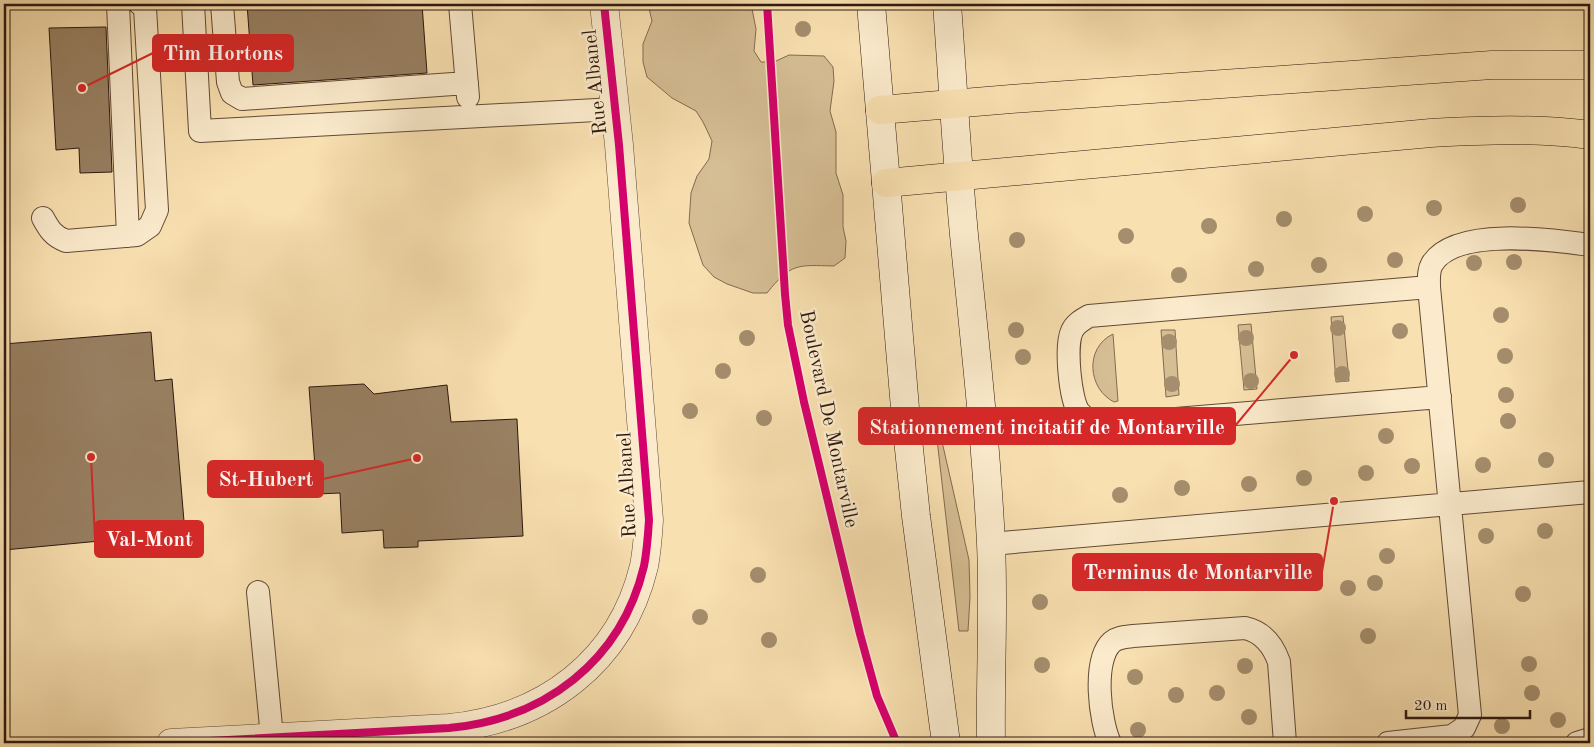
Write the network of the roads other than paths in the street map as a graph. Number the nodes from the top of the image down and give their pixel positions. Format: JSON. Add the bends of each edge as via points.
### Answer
{"nodes":[{"id":1,"x":118,"y":4,"type":"edge"},
{"id":2,"x":140,"y":4,"type":"edge"},
{"id":3,"x":193,"y":4,"type":"edge"},
{"id":4,"x":222,"y":4,"type":"edge"},
{"id":5,"x":460,"y":4,"type":"edge"},
{"id":6,"x":604,"y":4,"type":"edge"},
{"id":7,"x":871,"y":4,"type":"edge"},
{"id":8,"x":947,"y":4,"type":"edge"},
{"id":9,"x":1590,"y":65,"type":"edge"},
{"id":10,"x":467,"y":83,"type":"junction"},
{"id":11,"x":954,"y":104,"type":"junction"},
{"id":12,"x":615,"y":110,"type":"junction"},
{"id":13,"x":880,"y":110,"type":"junction"},
{"id":14,"x":469,"y":116,"type":"junction"},
{"id":15,"x":1590,"y":135,"type":"edge"},
{"id":16,"x":959,"y":176,"type":"junction"},
{"id":17,"x":886,"y":183,"type":"junction"},
{"id":18,"x":43,"y":218,"type":"dead end"},
{"id":19,"x":128,"y":236,"type":"junction"},
{"id":20,"x":1590,"y":245,"type":"edge"},
{"id":21,"x":1429,"y":286,"type":"junction"},
{"id":22,"x":1440,"y":396,"type":"junction"},
{"id":23,"x":1590,"y":492,"type":"edge"},
{"id":24,"x":1450,"y":504,"type":"junction"},
{"id":25,"x":991,"y":544,"type":"junction"},
{"id":26,"x":258,"y":592,"type":"dead end"},
{"id":27,"x":272,"y":737,"type":"junction"},
{"id":28,"x":1462,"y":738,"type":"edge"},
{"id":29,"x":1590,"y":739,"type":"edge"},
{"id":30,"x":171,"y":743,"type":"edge"},
{"id":31,"x":946,"y":743,"type":"edge"},
{"id":32,"x":991,"y":743,"type":"edge"},
{"id":33,"x":1110,"y":743,"type":"edge"},
{"id":34,"x":1286,"y":743,"type":"edge"},
{"id":35,"x":1388,"y":743,"type":"edge"},
{"id":36,"x":1577,"y":743,"type":"edge"}],
"edges":[{"from":1,"to":19,"type":"lane"},
{"from":2,"to":19,"type":"lane","via":[[145,8],[156,210],[150,226],[137,235]]},
{"from":3,"to":14,"type":"lane","via":[[200,131]]},
{"from":4,"to":10,"type":"lane","via":[[228,82],[232,93],[242,99]]},
{"from":5,"to":10,"type":"lane"},
{"from":6,"to":12,"type":"street","name":"Rue Albanel"},
{"from":7,"to":13,"type":"street"},
{"from":8,"to":11,"type":"street"},
{"from":9,"to":11,"type":"highway","via":[[1492,65]]},
{"from":10,"to":14,"type":"lane"},
{"from":11,"to":13,"type":"highway"},
{"from":11,"to":16,"type":"street"},
{"from":12,"to":14,"type":"lane"},
{"from":12,"to":27,"type":"street","name":"Rue Albanel","via":[[650,520],[644,566],[629,608],[605,647],[574,680],[536,705],[493,721],[449,728]]},
{"from":13,"to":17,"type":"street"},
{"from":15,"to":16,"type":"highway","via":[[1490,130],[1431,133]]},
{"from":16,"to":17,"type":"highway"},
{"from":16,"to":25,"type":"street","via":[[984,432]]},
{"from":17,"to":31,"type":"street","via":[[916,516]]},
{"from":18,"to":19,"type":"lane","via":[[56,237],[66,241]]},
{"from":20,"to":21,"type":"lane","via":[[1516,239],[1483,239],[1464,243],[1437,257],[1428,275]]},
{"from":21,"to":22,"type":"lane"},
{"from":21,"to":22,"type":"lane","via":[[1089,316],[1076,324],[1070,338],[1071,391],[1080,414],[1094,424],[1102,425]]},
{"from":22,"to":24,"type":"lane"},
{"from":23,"to":24,"type":"lane"},
{"from":24,"to":25,"type":"lane"},
{"from":24,"to":28,"type":"lane","via":[[1470,707]]},
{"from":25,"to":32,"type":"street"},
{"from":26,"to":27,"type":"lane"},
{"from":27,"to":30,"type":"street","name":"Rue Albanel"},
{"from":28,"to":35,"type":"lane","via":[[1452,736]]},
{"from":29,"to":36,"type":"lane"},
{"from":33,"to":34,"type":"lane","via":[[1104,726],[1099,688],[1105,654],[1112,642],[1134,636],[1245,628],[1262,634],[1276,652]]}]}
